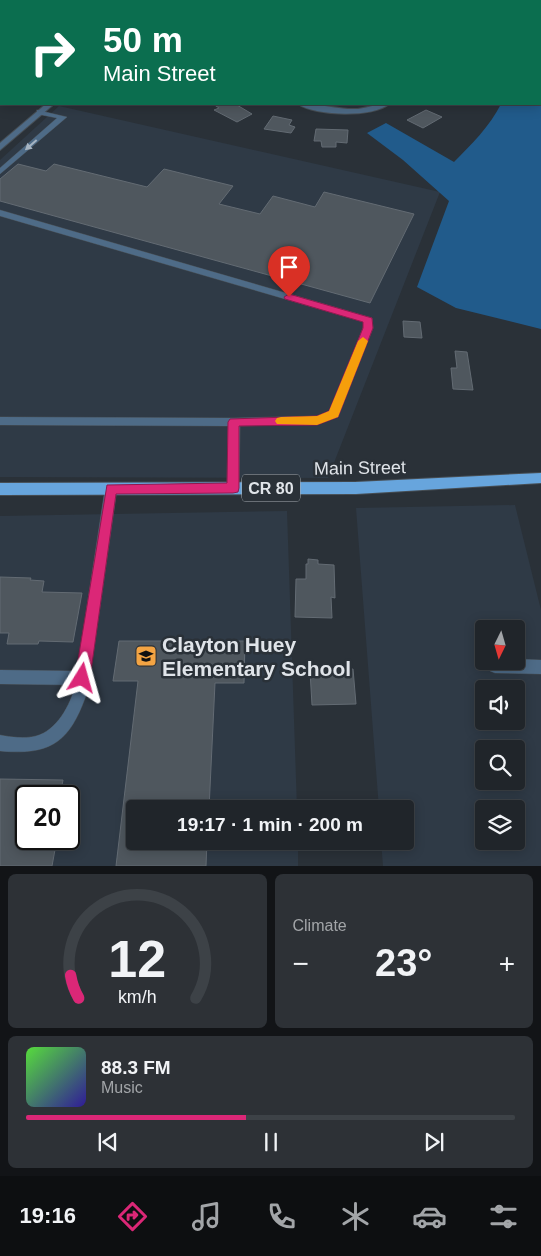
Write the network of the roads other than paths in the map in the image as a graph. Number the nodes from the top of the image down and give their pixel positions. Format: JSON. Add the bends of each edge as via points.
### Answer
{"nodes":[{"id":1,"x":49,"y":105,"type":"edge"},
{"id":2,"x":307,"y":105,"type":"edge"},
{"id":3,"x":382,"y":105,"type":"edge"},
{"id":4,"x":40,"y":112,"type":"junction"},
{"id":5,"x":0,"y":147,"type":"edge"},
{"id":6,"x":0,"y":172,"type":"edge"},
{"id":7,"x":0,"y":213,"type":"edge"},
{"id":8,"x":0,"y":421,"type":"edge"},
{"id":9,"x":234,"y":422,"type":"junction"},
{"id":10,"x":541,"y":478,"type":"edge"},
{"id":11,"x":111,"y":488,"type":"junction"},
{"id":12,"x":233,"y":488,"type":"junction"},
{"id":13,"x":0,"y":489,"type":"edge"},
{"id":14,"x":525,"y":667,"type":"edge"},
{"id":15,"x":541,"y":667,"type":"edge"},
{"id":16,"x":0,"y":677,"type":"edge"},
{"id":17,"x":82,"y":678,"type":"junction"},
{"id":18,"x":0,"y":743,"type":"edge"}],
"edges":[{"from":1,"to":4,"type":"street"},
{"from":2,"to":3,"type":"street","via":[[352,112]]},
{"from":4,"to":5,"type":"street"},
{"from":4,"to":6,"type":"lane","one_way":true,"via":[[63,117]]},
{"from":7,"to":9,"type":"lane","via":[[368,320],[368,328],[334,414],[317,420]]},
{"from":8,"to":9,"type":"lane"},
{"from":9,"to":12,"type":"lane"},
{"from":10,"to":12,"type":"main road","name":"Main Street","number":"CR 80","via":[[356,488]]},
{"from":11,"to":12,"type":"main road","name":"Main Street","number":"CR 80"},
{"from":11,"to":13,"type":"main road","name":"Main Street","number":"CR 80"},
{"from":11,"to":17,"type":"lane"},
{"from":14,"to":15,"type":"lane"},
{"from":16,"to":17,"type":"lane"},
{"from":17,"to":18,"type":"lane","via":[[75,708],[64,727],[48,739],[34,744]]}]}
